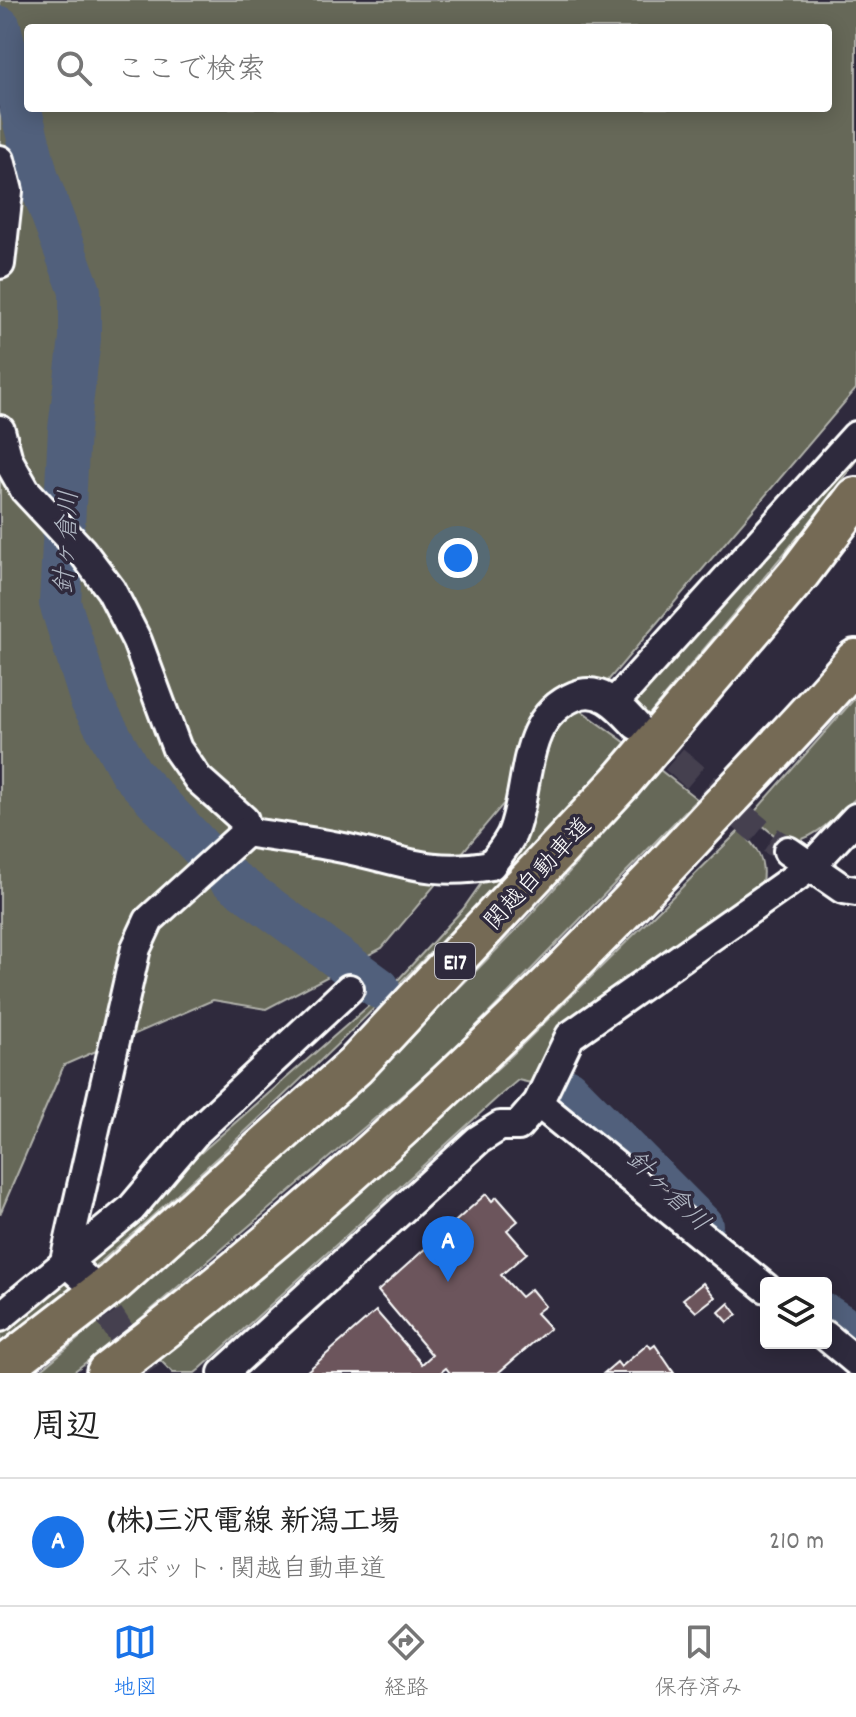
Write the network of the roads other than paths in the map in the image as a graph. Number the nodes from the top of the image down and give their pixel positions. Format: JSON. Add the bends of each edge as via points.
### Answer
{"nodes":[{"id":1,"x":0,"y":160,"type":"edge"},
{"id":2,"x":0,"y":264,"type":"edge"},
{"id":3,"x":0,"y":430,"type":"edge"},
{"id":4,"x":856,"y":436,"type":"edge"},
{"id":5,"x":856,"y":498,"type":"edge"},
{"id":6,"x":856,"y":660,"type":"edge"},
{"id":7,"x":615,"y":702,"type":"junction"},
{"id":8,"x":636,"y":725,"type":"tunnel mouth"},
{"id":9,"x":856,"y":818,"type":"edge"},
{"id":10,"x":246,"y":832,"type":"junction"},
{"id":11,"x":799,"y":859,"type":"junction"},
{"id":12,"x":856,"y":891,"type":"edge"},
{"id":13,"x":349,"y":989,"type":"dead end"},
{"id":14,"x":538,"y":1103,"type":"junction"},
{"id":15,"x":65,"y":1261,"type":"junction"},
{"id":16,"x":86,"y":1280,"type":"tunnel mouth"},
{"id":17,"x":760,"y":1283,"type":"edge"},
{"id":18,"x":0,"y":1317,"type":"edge"},
{"id":19,"x":832,"y":1341,"type":"edge"},
{"id":20,"x":856,"y":1361,"type":"edge"},
{"id":21,"x":0,"y":1370,"type":"edge"},
{"id":22,"x":107,"y":1373,"type":"edge"},
{"id":23,"x":223,"y":1373,"type":"edge"}],
"edges":[{"from":1,"to":2,"type":"street","via":[[8,191]]},
{"from":3,"to":10,"type":"street","via":[[8,460],[25,490],[111,590],[137,641],[177,749],[198,779],[244,820]]},
{"from":4,"to":7,"type":"street"},
{"from":5,"to":21,"type":"highway","name":"関越自動車道","number":"E17","via":[[800,572],[620,783],[355,1066],[114,1282]]},
{"from":6,"to":22,"type":"highway","via":[[616,920],[486,1049],[243,1267]]},
{"from":7,"to":8,"type":"street"},
{"from":7,"to":10,"type":"street","via":[[580,694],[556,704],[535,735],[511,836],[491,865],[456,871],[403,865],[340,847]]},
{"from":9,"to":11,"type":"street"},
{"from":10,"to":15,"type":"street","via":[[149,920],[136,948]]},
{"from":11,"to":12,"type":"street","via":[[843,889]]},
{"from":11,"to":14,"type":"street","via":[[570,1036]]},
{"from":13,"to":15,"type":"street","via":[[197,1131],[131,1209]]},
{"from":14,"to":17,"type":"street"},
{"from":14,"to":23,"type":"street","via":[[518,1126],[500,1126],[478,1140]]},
{"from":15,"to":16,"type":"street"},
{"from":15,"to":18,"type":"street"},
{"from":19,"to":20,"type":"street"}]}
